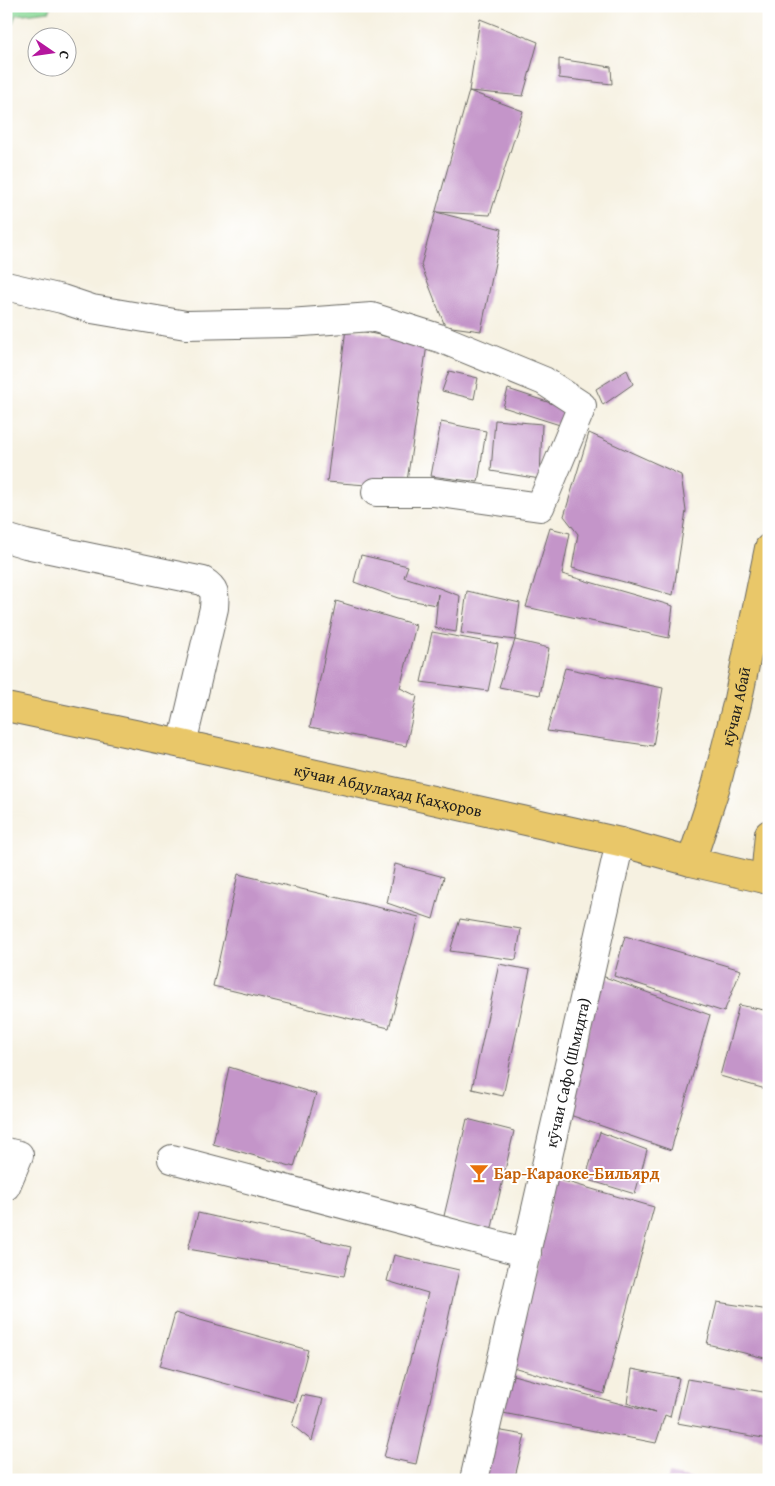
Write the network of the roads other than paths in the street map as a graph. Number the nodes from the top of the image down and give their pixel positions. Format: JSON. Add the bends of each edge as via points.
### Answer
{"nodes":[{"id":1,"x":6,"y":286,"type":"edge"},
{"id":2,"x":376,"y":492,"type":"dead end"},
{"id":3,"x":6,"y":538,"type":"edge"},
{"id":4,"x":769,"y":548,"type":"edge"},
{"id":5,"x":6,"y":708,"type":"edge"},
{"id":6,"x":182,"y":744,"type":"junction"},
{"id":7,"x":769,"y":834,"type":"edge"},
{"id":8,"x":620,"y":842,"type":"junction"},
{"id":9,"x":691,"y":862,"type":"junction"},
{"id":10,"x":767,"y":880,"type":"edge"},
{"id":11,"x":6,"y":1152,"type":"edge"},
{"id":12,"x":172,"y":1159,"type":"dead end"},
{"id":13,"x":6,"y":1186,"type":"edge"},
{"id":14,"x":526,"y":1253,"type":"junction"},
{"id":15,"x":474,"y":1480,"type":"edge"}],
"edges":[{"from":1,"to":2,"type":"street","via":[[92,309],[186,325],[372,317],[442,339],[536,378],[582,406],[540,507],[433,492]]},
{"from":3,"to":6,"type":"street","via":[[203,580],[211,586],[214,608]]},
{"from":4,"to":9,"type":"main road","name":"кӯчаи Абаӣ","via":[[737,704],[716,786]]},
{"from":5,"to":6,"type":"main road","name":"кӯчаи Абдулаҳад Қаҳҳоров"},
{"from":6,"to":8,"type":"main road","name":"кӯчаи Абдулаҳад Қаҳҳоров"},
{"from":7,"to":10,"type":"main road"},
{"from":8,"to":9,"type":"main road","name":"кӯчаи Абдулаҳад Қаҳҳоров"},
{"from":8,"to":14,"type":"street","name":"кӯчаи Сафо (Шмидта)"},
{"from":9,"to":10,"type":"main road","name":"кӯчаи Абдулаҳад Қаҳҳоров"},
{"from":11,"to":13,"type":"street","via":[[19,1154]]},
{"from":12,"to":14,"type":"street"},
{"from":14,"to":15,"type":"street","name":"кӯчаи Сафо (Шмидта)"}]}
